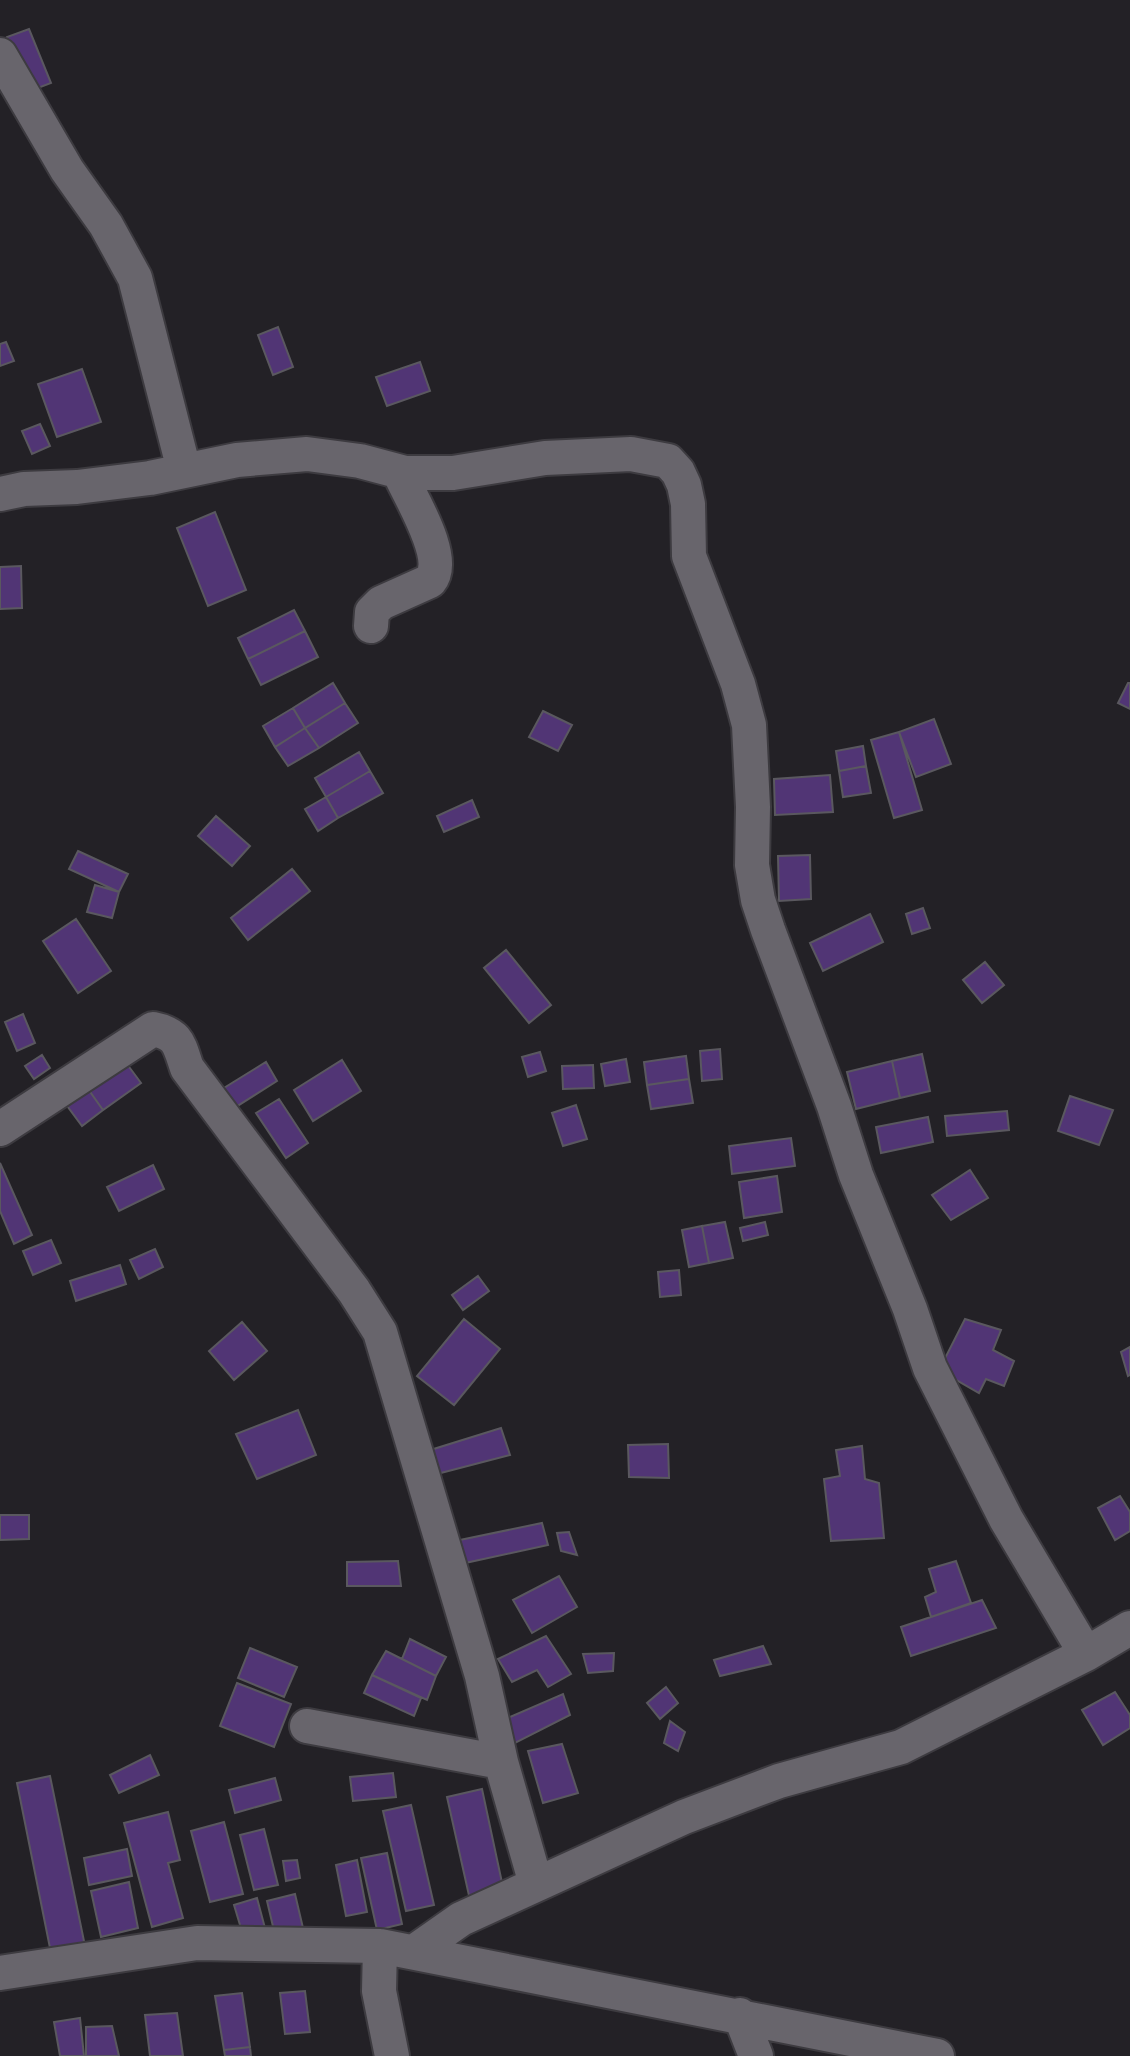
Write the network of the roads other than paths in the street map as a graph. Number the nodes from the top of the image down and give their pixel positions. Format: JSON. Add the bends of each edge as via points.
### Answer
{"nodes":[{"id":1,"x":0,"y":55,"type":"edge"},
{"id":2,"x":184,"y":470,"type":"junction"},
{"id":3,"x":399,"y":472,"type":"junction"},
{"id":4,"x":0,"y":494,"type":"edge"},
{"id":5,"x":371,"y":626,"type":"dead end"},
{"id":6,"x":0,"y":1129,"type":"edge"},
{"id":7,"x":1130,"y":1628,"type":"edge"},
{"id":8,"x":1086,"y":1654,"type":"junction"},
{"id":9,"x":307,"y":1726,"type":"dead end"},
{"id":10,"x":501,"y":1762,"type":"junction"},
{"id":11,"x":536,"y":1884,"type":"junction"},
{"id":12,"x":380,"y":1946,"type":"junction"},
{"id":13,"x":414,"y":1952,"type":"junction"},
{"id":14,"x":0,"y":1973,"type":"edge"},
{"id":15,"x":740,"y":2015,"type":"junction"},
{"id":16,"x":392,"y":2056,"type":"edge"},
{"id":17,"x":756,"y":2056,"type":"edge"},
{"id":18,"x":937,"y":2056,"type":"edge"}],
"edges":[{"from":1,"to":2,"type":"street","via":[[135,278]]},
{"from":2,"to":3,"type":"street","via":[[307,454]]},
{"from":2,"to":4,"type":"street"},
{"from":3,"to":5,"type":"street","via":[[436,553],[435,575],[381,603],[372,612]]},
{"from":3,"to":8,"type":"street","via":[[453,473],[545,458],[631,454],[668,461],[678,472],[688,504],[689,556],[749,725],[752,865],[768,930],[930,1368],[1006,1519]]},
{"from":6,"to":10,"type":"street","via":[[153,1029],[169,1032],[179,1043],[187,1068],[380,1332],[482,1676]]},
{"from":7,"to":8,"type":"street"},
{"from":8,"to":11,"type":"street","via":[[901,1747],[779,1781]]},
{"from":9,"to":10,"type":"street"},
{"from":10,"to":11,"type":"street"},
{"from":11,"to":13,"type":"street","via":[[461,1919]]},
{"from":12,"to":13,"type":"street"},
{"from":12,"to":14,"type":"street","via":[[197,1943]]},
{"from":12,"to":16,"type":"street","via":[[379,1991]]},
{"from":13,"to":15,"type":"street"},
{"from":15,"to":17,"type":"street"},
{"from":15,"to":18,"type":"street"}]}
